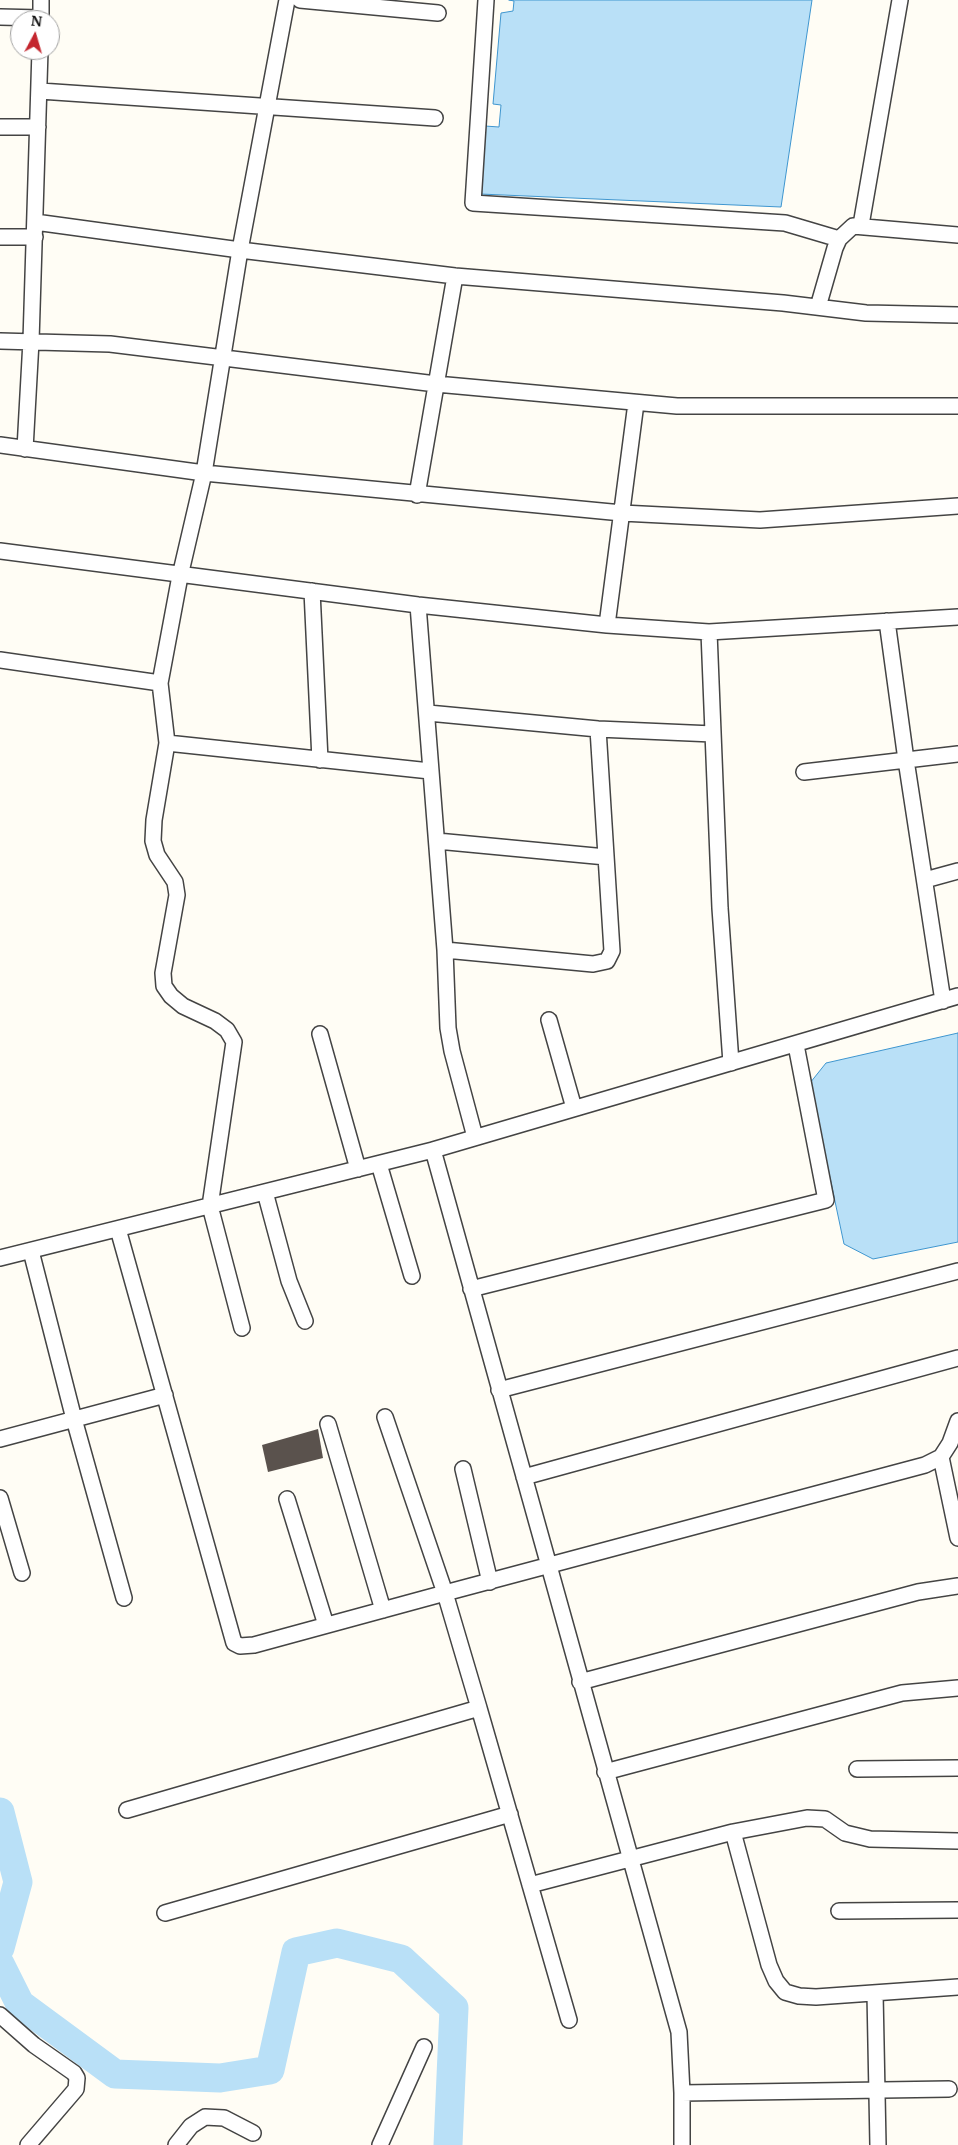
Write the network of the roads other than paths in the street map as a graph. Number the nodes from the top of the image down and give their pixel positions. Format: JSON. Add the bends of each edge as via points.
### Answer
{"nodes":[{"id":1,"x":287,"y":0,"type":"edge"},
{"id":2,"x":300,"y":0,"type":"edge"},
{"id":3,"x":486,"y":0,"type":"edge"},
{"id":4,"x":900,"y":0,"type":"edge"},
{"id":5,"x":438,"y":13,"type":"dead end"},
{"id":6,"x":40,"y":60,"type":"edge"},
{"id":7,"x":40,"y":91,"type":"junction"},
{"id":8,"x":268,"y":107,"type":"junction"},
{"id":9,"x":435,"y":118,"type":"dead end"},
{"id":10,"x":0,"y":127,"type":"edge"},
{"id":11,"x":38,"y":127,"type":"junction"},
{"id":12,"x":861,"y":225,"type":"junction"},
{"id":13,"x":35,"y":230,"type":"junction"},
{"id":14,"x":958,"y":235,"type":"edge"},
{"id":15,"x":0,"y":237,"type":"edge"},
{"id":16,"x":839,"y":239,"type":"junction"},
{"id":17,"x":240,"y":250,"type":"junction"},
{"id":18,"x":455,"y":276,"type":"junction"},
{"id":19,"x":818,"y":307,"type":"junction"},
{"id":20,"x":958,"y":314,"type":"edge"},
{"id":21,"x":0,"y":341,"type":"edge"},
{"id":22,"x":31,"y":341,"type":"junction"},
{"id":23,"x":222,"y":358,"type":"junction"},
{"id":24,"x":436,"y":384,"type":"junction"},
{"id":25,"x":636,"y":404,"type":"junction"},
{"id":26,"x":958,"y":406,"type":"edge"},
{"id":27,"x":0,"y":445,"type":"edge"},
{"id":28,"x":25,"y":448,"type":"junction"},
{"id":29,"x":204,"y":473,"type":"junction"},
{"id":30,"x":417,"y":495,"type":"junction"},
{"id":31,"x":958,"y":506,"type":"edge"},
{"id":32,"x":622,"y":513,"type":"junction"},
{"id":33,"x":0,"y":551,"type":"edge"},
{"id":34,"x":180,"y":576,"type":"junction"},
{"id":35,"x":312,"y":591,"type":"junction"},
{"id":36,"x":418,"y":604,"type":"junction"},
{"id":37,"x":958,"y":617,"type":"edge"},
{"id":38,"x":887,"y":621,"type":"junction"},
{"id":39,"x":607,"y":624,"type":"junction"},
{"id":40,"x":709,"y":632,"type":"junction"},
{"id":41,"x":0,"y":660,"type":"edge"},
{"id":42,"x":160,"y":683,"type":"junction"},
{"id":43,"x":428,"y":713,"type":"junction"},
{"id":44,"x":598,"y":729,"type":"junction"},
{"id":45,"x":713,"y":734,"type":"junction"},
{"id":46,"x":166,"y":743,"type":"junction"},
{"id":47,"x":958,"y":754,"type":"edge"},
{"id":48,"x":320,"y":760,"type":"junction"},
{"id":49,"x":906,"y":760,"type":"junction"},
{"id":50,"x":430,"y":771,"type":"junction"},
{"id":51,"x":804,"y":772,"type":"dead end"},
{"id":52,"x":437,"y":841,"type":"junction"},
{"id":53,"x":606,"y":857,"type":"junction"},
{"id":54,"x":958,"y":871,"type":"edge"},
{"id":55,"x":925,"y":880,"type":"junction"},
{"id":56,"x":445,"y":950,"type":"junction"},
{"id":57,"x":958,"y":996,"type":"edge"},
{"id":58,"x":943,"y":1001,"type":"junction"},
{"id":59,"x":549,"y":1020,"type":"dead end"},
{"id":60,"x":320,"y":1034,"type":"dead end"},
{"id":61,"x":796,"y":1045,"type":"junction"},
{"id":62,"x":731,"y":1063,"type":"junction"},
{"id":63,"x":574,"y":1108,"type":"junction"},
{"id":64,"x":475,"y":1136,"type":"junction"},
{"id":65,"x":433,"y":1150,"type":"junction"},
{"id":66,"x":379,"y":1164,"type":"junction"},
{"id":67,"x":358,"y":1169,"type":"junction"},
{"id":68,"x":265,"y":1192,"type":"junction"},
{"id":69,"x":210,"y":1206,"type":"junction"},
{"id":70,"x":118,"y":1229,"type":"junction"},
{"id":71,"x":31,"y":1251,"type":"junction"},
{"id":72,"x":0,"y":1258,"type":"edge"},
{"id":73,"x":958,"y":1271,"type":"edge"},
{"id":74,"x":412,"y":1276,"type":"dead end"},
{"id":75,"x":471,"y":1289,"type":"junction"},
{"id":76,"x":305,"y":1321,"type":"dead end"},
{"id":77,"x":242,"y":1328,"type":"dead end"},
{"id":78,"x":958,"y":1358,"type":"edge"},
{"id":79,"x":500,"y":1390,"type":"junction"},
{"id":80,"x":165,"y":1395,"type":"junction"},
{"id":81,"x":385,"y":1417,"type":"dead end"},
{"id":82,"x":74,"y":1419,"type":"junction"},
{"id":83,"x":958,"y":1420,"type":"edge"},
{"id":84,"x":328,"y":1424,"type":"dead end"},
{"id":85,"x":0,"y":1439,"type":"edge"},
{"id":86,"x":941,"y":1457,"type":"junction"},
{"id":87,"x":463,"y":1469,"type":"dead end"},
{"id":88,"x":524,"y":1477,"type":"junction"},
{"id":89,"x":0,"y":1498,"type":"edge"},
{"id":90,"x":287,"y":1499,"type":"dead end"},
{"id":91,"x":958,"y":1538,"type":"edge"},
{"id":92,"x":548,"y":1566,"type":"junction"},
{"id":93,"x":22,"y":1573,"type":"dead end"},
{"id":94,"x":490,"y":1582,"type":"junction"},
{"id":95,"x":958,"y":1586,"type":"edge"},
{"id":96,"x":445,"y":1593,"type":"junction"},
{"id":97,"x":124,"y":1598,"type":"dead end"},
{"id":98,"x":383,"y":1610,"type":"junction"},
{"id":99,"x":326,"y":1625,"type":"junction"},
{"id":100,"x":580,"y":1682,"type":"junction"},
{"id":101,"x":958,"y":1688,"type":"edge"},
{"id":102,"x":479,"y":1708,"type":"junction"},
{"id":103,"x":958,"y":1768,"type":"edge"},
{"id":104,"x":857,"y":1769,"type":"dead end"},
{"id":105,"x":605,"y":1772,"type":"junction"},
{"id":106,"x":127,"y":1810,"type":"dead end"},
{"id":107,"x":510,"y":1814,"type":"junction"},
{"id":108,"x":732,"y":1832,"type":"junction"},
{"id":109,"x":958,"y":1840,"type":"edge"},
{"id":110,"x":628,"y":1858,"type":"junction"},
{"id":111,"x":530,"y":1885,"type":"junction"},
{"id":112,"x":958,"y":1910,"type":"edge"},
{"id":113,"x":839,"y":1911,"type":"dead end"},
{"id":114,"x":165,"y":1913,"type":"dead end"},
{"id":115,"x":958,"y":1987,"type":"edge"},
{"id":116,"x":875,"y":1993,"type":"junction"},
{"id":117,"x":0,"y":2015,"type":"edge"},
{"id":118,"x":569,"y":2020,"type":"dead end"},
{"id":119,"x":424,"y":2047,"type":"dead end"},
{"id":120,"x":949,"y":2089,"type":"dead end"},
{"id":121,"x":877,"y":2091,"type":"junction"},
{"id":122,"x":682,"y":2093,"type":"junction"},
{"id":123,"x":253,"y":2133,"type":"dead end"},
{"id":124,"x":28,"y":2145,"type":"edge"},
{"id":125,"x":176,"y":2145,"type":"edge"},
{"id":126,"x":380,"y":2145,"type":"edge"},
{"id":127,"x":682,"y":2145,"type":"edge"},
{"id":128,"x":878,"y":2145,"type":"edge"}],
"edges":[{"from":1,"to":8,"type":"street"},
{"from":2,"to":5,"type":"street"},
{"from":3,"to":16,"type":"street","via":[[473,203],[785,223]]},
{"from":4,"to":12,"type":"street"},
{"from":6,"to":7,"type":"street"},
{"from":7,"to":8,"type":"street"},
{"from":7,"to":11,"type":"street"},
{"from":8,"to":9,"type":"street"},
{"from":8,"to":17,"type":"street"},
{"from":10,"to":11,"type":"street"},
{"from":11,"to":13,"type":"street"},
{"from":12,"to":14,"type":"street"},
{"from":12,"to":16,"type":"street","via":[[852,226]]},
{"from":13,"to":15,"type":"street"},
{"from":13,"to":17,"type":"street"},
{"from":13,"to":22,"type":"street"},
{"from":16,"to":19,"type":"street"},
{"from":17,"to":18,"type":"street"},
{"from":17,"to":23,"type":"street"},
{"from":18,"to":19,"type":"street"},
{"from":18,"to":24,"type":"street"},
{"from":19,"to":20,"type":"street","via":[[897,315]]},
{"from":21,"to":22,"type":"street"},
{"from":22,"to":23,"type":"street","via":[[110,344]]},
{"from":22,"to":28,"type":"street"},
{"from":23,"to":24,"type":"street"},
{"from":23,"to":29,"type":"street"},
{"from":24,"to":25,"type":"street"},
{"from":24,"to":30,"type":"street"},
{"from":25,"to":26,"type":"street"},
{"from":25,"to":32,"type":"street"},
{"from":27,"to":28,"type":"street"},
{"from":28,"to":29,"type":"street"},
{"from":29,"to":30,"type":"street"},
{"from":29,"to":34,"type":"street"},
{"from":30,"to":32,"type":"street"},
{"from":31,"to":32,"type":"street","via":[[760,520]]},
{"from":32,"to":39,"type":"street"},
{"from":33,"to":34,"type":"street"},
{"from":34,"to":35,"type":"street"},
{"from":34,"to":42,"type":"street"},
{"from":35,"to":36,"type":"street"},
{"from":35,"to":48,"type":"street"},
{"from":36,"to":39,"type":"street"},
{"from":36,"to":43,"type":"street"},
{"from":37,"to":38,"type":"street"},
{"from":38,"to":40,"type":"street"},
{"from":38,"to":49,"type":"street"},
{"from":39,"to":40,"type":"street"},
{"from":40,"to":45,"type":"street"},
{"from":41,"to":42,"type":"street"},
{"from":42,"to":46,"type":"street"},
{"from":43,"to":44,"type":"street"},
{"from":43,"to":50,"type":"street"},
{"from":44,"to":45,"type":"street"},
{"from":44,"to":53,"type":"street"},
{"from":45,"to":62,"type":"street","via":[[720,908]]},
{"from":46,"to":48,"type":"street"},
{"from":46,"to":69,"type":"street","via":[[154,820],[154,841],[157,854],[175,882],[177,896],[163,973],[164,986],[183,1006],[227,1030],[234,1042]]},
{"from":47,"to":49,"type":"street"},
{"from":48,"to":50,"type":"street"},
{"from":49,"to":51,"type":"street"},
{"from":49,"to":55,"type":"street"},
{"from":50,"to":52,"type":"street"},
{"from":52,"to":53,"type":"street"},
{"from":52,"to":56,"type":"street"},
{"from":53,"to":56,"type":"street","via":[[612,951],[608,961],[593,964]]},
{"from":54,"to":55,"type":"street"},
{"from":55,"to":58,"type":"street"},
{"from":56,"to":64,"type":"street","via":[[448,1028]]},
{"from":57,"to":58,"type":"street"},
{"from":58,"to":61,"type":"street"},
{"from":59,"to":63,"type":"street"},
{"from":60,"to":67,"type":"street"},
{"from":61,"to":62,"type":"street"},
{"from":61,"to":75,"type":"street","via":[[826,1200]]},
{"from":62,"to":63,"type":"street"},
{"from":63,"to":64,"type":"street"},
{"from":64,"to":65,"type":"street"},
{"from":65,"to":66,"type":"street"},
{"from":65,"to":75,"type":"street"},
{"from":66,"to":67,"type":"street"},
{"from":66,"to":74,"type":"street"},
{"from":67,"to":68,"type":"street"},
{"from":68,"to":69,"type":"street"},
{"from":68,"to":76,"type":"street","via":[[288,1281]]},
{"from":69,"to":70,"type":"street"},
{"from":69,"to":77,"type":"street"},
{"from":70,"to":71,"type":"street"},
{"from":70,"to":80,"type":"street"},
{"from":71,"to":72,"type":"street"},
{"from":71,"to":82,"type":"street"},
{"from":73,"to":79,"type":"street"},
{"from":75,"to":79,"type":"street"},
{"from":78,"to":88,"type":"street"},
{"from":79,"to":88,"type":"street"},
{"from":80,"to":82,"type":"street"},
{"from":80,"to":99,"type":"street","via":[[234,1643],[254,1645]]},
{"from":81,"to":96,"type":"street"},
{"from":82,"to":85,"type":"street"},
{"from":82,"to":97,"type":"street"},
{"from":83,"to":86,"type":"street"},
{"from":84,"to":98,"type":"street"},
{"from":86,"to":91,"type":"street"},
{"from":86,"to":92,"type":"street","via":[[925,1465]]},
{"from":87,"to":94,"type":"street"},
{"from":88,"to":92,"type":"street"},
{"from":89,"to":93,"type":"street"},
{"from":90,"to":99,"type":"street"},
{"from":92,"to":94,"type":"street"},
{"from":92,"to":100,"type":"street"},
{"from":94,"to":96,"type":"street"},
{"from":95,"to":100,"type":"street","via":[[918,1592]]},
{"from":96,"to":98,"type":"street"},
{"from":96,"to":102,"type":"street"},
{"from":98,"to":99,"type":"street"},
{"from":100,"to":105,"type":"street"},
{"from":101,"to":105,"type":"street","via":[[902,1693]]},
{"from":102,"to":106,"type":"street"},
{"from":102,"to":107,"type":"street"},
{"from":103,"to":104,"type":"street"},
{"from":105,"to":110,"type":"street"},
{"from":107,"to":111,"type":"street"},
{"from":107,"to":114,"type":"street"},
{"from":108,"to":109,"type":"street","via":[[816,1817],[845,1833],[863,1838]]},
{"from":108,"to":110,"type":"street"},
{"from":108,"to":116,"type":"street","via":[[769,1964],[785,1992],[816,1997]]},
{"from":110,"to":111,"type":"street"},
{"from":110,"to":122,"type":"street","via":[[678,2032]]},
{"from":111,"to":118,"type":"street"},
{"from":112,"to":113,"type":"street"},
{"from":115,"to":116,"type":"street"},
{"from":116,"to":121,"type":"street"},
{"from":117,"to":124,"type":"street","via":[[77,2078],[76,2089]]},
{"from":119,"to":126,"type":"street"},
{"from":120,"to":121,"type":"street"},
{"from":121,"to":122,"type":"street"},
{"from":121,"to":128,"type":"street"},
{"from":122,"to":127,"type":"street"},
{"from":123,"to":125,"type":"street","via":[[224,2118],[206,2117],[198,2119]]}]}
